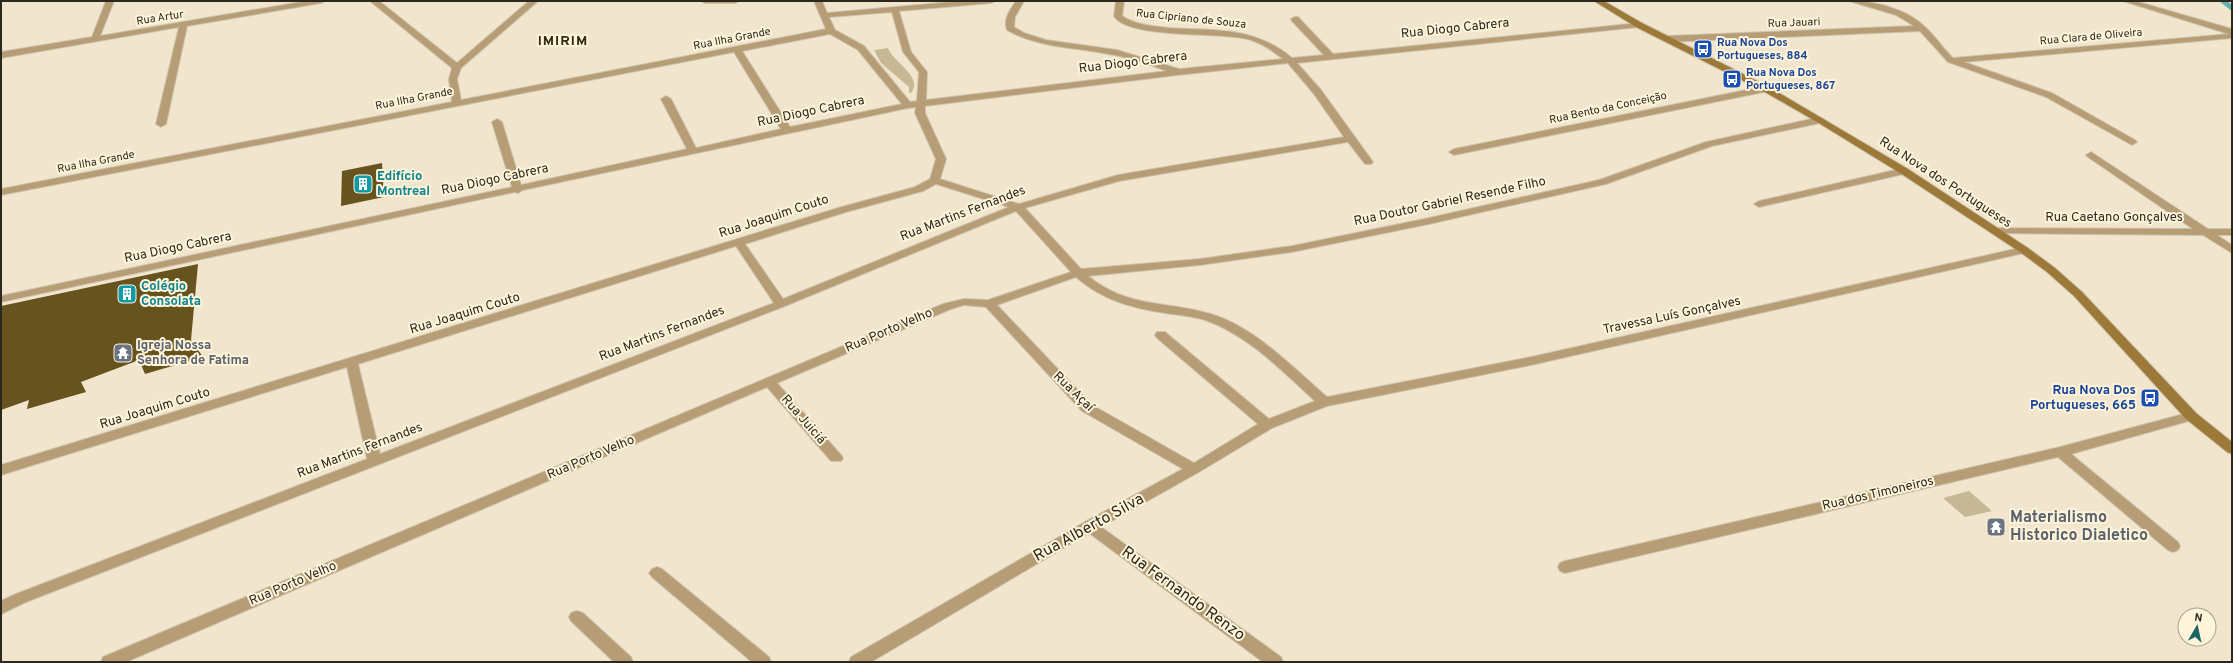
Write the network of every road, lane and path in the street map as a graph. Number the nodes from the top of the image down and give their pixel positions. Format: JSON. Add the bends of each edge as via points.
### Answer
{"nodes":[{"id":1,"x":110,"y":1,"type":"edge"},
{"id":2,"x":321,"y":1,"type":"edge"},
{"id":3,"x":374,"y":1,"type":"edge"},
{"id":4,"x":534,"y":1,"type":"edge"},
{"id":5,"x":705,"y":1,"type":"edge"},
{"id":6,"x":735,"y":1,"type":"edge"},
{"id":7,"x":818,"y":1,"type":"edge"},
{"id":8,"x":991,"y":1,"type":"edge"},
{"id":9,"x":1020,"y":1,"type":"edge"},
{"id":10,"x":1120,"y":1,"type":"edge"},
{"id":11,"x":1598,"y":1,"type":"edge"},
{"id":12,"x":1854,"y":1,"type":"edge"},
{"id":13,"x":2127,"y":1,"type":"edge"},
{"id":14,"x":895,"y":10,"type":"junction"},
{"id":15,"x":826,"y":15,"type":"junction"},
{"id":16,"x":1295,"y":19,"type":"dead end"},
{"id":17,"x":1639,"y":25,"type":"junction"},
{"id":18,"x":183,"y":26,"type":"junction"},
{"id":19,"x":1922,"y":28,"type":"junction"},
{"id":20,"x":831,"y":31,"type":"junction"},
{"id":21,"x":2232,"y":32,"type":"edge"},
{"id":22,"x":2232,"y":36,"type":"edge"},
{"id":23,"x":95,"y":39,"type":"junction"},
{"id":24,"x":1667,"y":39,"type":"junction"},
{"id":25,"x":737,"y":50,"type":"junction"},
{"id":26,"x":1,"y":55,"type":"edge"},
{"id":27,"x":1330,"y":56,"type":"junction"},
{"id":28,"x":1289,"y":60,"type":"junction"},
{"id":29,"x":1951,"y":60,"type":"junction"},
{"id":30,"x":457,"y":67,"type":"junction"},
{"id":31,"x":1178,"y":72,"type":"junction"},
{"id":32,"x":1766,"y":88,"type":"junction"},
{"id":33,"x":666,"y":99,"type":"dead end"},
{"id":34,"x":456,"y":103,"type":"junction"},
{"id":35,"x":920,"y":104,"type":"junction"},
{"id":36,"x":908,"y":105,"type":"junction"},
{"id":37,"x":1820,"y":120,"type":"junction"},
{"id":38,"x":497,"y":122,"type":"dead end"},
{"id":39,"x":161,"y":124,"type":"dead end"},
{"id":40,"x":787,"y":132,"type":"junction"},
{"id":41,"x":1349,"y":139,"type":"junction"},
{"id":42,"x":2132,"y":142,"type":"dead end"},
{"id":43,"x":693,"y":152,"type":"junction"},
{"id":44,"x":1454,"y":152,"type":"dead end"},
{"id":45,"x":2091,"y":155,"type":"dead end"},
{"id":46,"x":1368,"y":162,"type":"dead end"},
{"id":47,"x":1904,"y":171,"type":"junction"},
{"id":48,"x":935,"y":181,"type":"junction"},
{"id":49,"x":518,"y":190,"type":"junction"},
{"id":50,"x":1,"y":192,"type":"edge"},
{"id":51,"x":1759,"y":204,"type":"dead end"},
{"id":52,"x":1018,"y":207,"type":"junction"},
{"id":53,"x":1995,"y":231,"type":"junction"},
{"id":54,"x":2232,"y":232,"type":"edge"},
{"id":55,"x":2208,"y":233,"type":"junction"},
{"id":56,"x":740,"y":243,"type":"junction"},
{"id":57,"x":2024,"y":250,"type":"junction"},
{"id":58,"x":2232,"y":250,"type":"edge"},
{"id":59,"x":1078,"y":273,"type":"junction"},
{"id":60,"x":1,"y":299,"type":"edge"},
{"id":61,"x":780,"y":304,"type":"junction"},
{"id":62,"x":989,"y":304,"type":"junction"},
{"id":63,"x":1161,"y":335,"type":"dead end"},
{"id":64,"x":352,"y":363,"type":"junction"},
{"id":65,"x":770,"y":383,"type":"junction"},
{"id":66,"x":1324,"y":402,"type":"junction"},
{"id":67,"x":2191,"y":416,"type":"junction"},
{"id":68,"x":1267,"y":425,"type":"junction"},
{"id":69,"x":2232,"y":449,"type":"edge"},
{"id":70,"x":2060,"y":452,"type":"junction"},
{"id":71,"x":836,"y":458,"type":"dead end"},
{"id":72,"x":375,"y":462,"type":"junction"},
{"id":73,"x":1194,"y":469,"type":"junction"},
{"id":74,"x":1,"y":470,"type":"edge"},
{"id":75,"x":1090,"y":526,"type":"junction"},
{"id":76,"x":2173,"y":546,"type":"dead end"},
{"id":77,"x":1565,"y":567,"type":"dead end"},
{"id":78,"x":657,"y":573,"type":"dead end"},
{"id":79,"x":1,"y":608,"type":"edge"},
{"id":80,"x":578,"y":617,"type":"dead end"},
{"id":81,"x":109,"y":662,"type":"edge"},
{"id":82,"x":624,"y":662,"type":"edge"},
{"id":83,"x":763,"y":662,"type":"edge"},
{"id":84,"x":857,"y":662,"type":"edge"},
{"id":85,"x":1275,"y":662,"type":"edge"}],
"edges":[{"from":1,"to":23,"type":"street"},
{"from":2,"to":18,"type":"street","name":"Rua Artur"},
{"from":3,"to":30,"type":"street"},
{"from":4,"to":30,"type":"street"},
{"from":5,"to":6,"type":"street"},
{"from":7,"to":15,"type":"street"},
{"from":8,"to":14,"type":"street"},
{"from":9,"to":31,"type":"street","via":[[1009,21],[1010,28],[1018,34],[1049,43],[1121,53]]},
{"from":10,"to":28,"type":"street","name":"Rua Cipriano de Souza","via":[[1117,10],[1119,17],[1125,22],[1152,28],[1243,35],[1268,45]]},
{"from":11,"to":17,"type":"street","name":"Rua Nova dos Portugueses"},
{"from":12,"to":19,"type":"street","via":[[1896,13]]},
{"from":13,"to":21,"type":"street"},
{"from":14,"to":15,"type":"street"},
{"from":14,"to":35,"type":"street","via":[[907,52],[923,72]]},
{"from":15,"to":20,"type":"street"},
{"from":16,"to":27,"type":"street"},
{"from":17,"to":24,"type":"street","name":"Rua Nova dos Portugueses"},
{"from":17,"to":27,"type":"street","name":"Rua Diogo Cabrera"},
{"from":18,"to":23,"type":"street","name":"Rua Artur"},
{"from":18,"to":39,"type":"street"},
{"from":19,"to":24,"type":"street","name":"Rua Jauari"},
{"from":19,"to":29,"type":"street"},
{"from":20,"to":25,"type":"street","name":"Rua Ilha Grande"},
{"from":20,"to":36,"type":"street","via":[[861,48]]},
{"from":22,"to":29,"type":"street","name":"Rua Clara de Oliveira"},
{"from":23,"to":26,"type":"street","name":"Rua Artur"},
{"from":24,"to":32,"type":"street","name":"Rua Nova dos Portugueses"},
{"from":25,"to":34,"type":"street","name":"Rua Ilha Grande"},
{"from":25,"to":40,"type":"street"},
{"from":27,"to":28,"type":"street","name":"Rua Diogo Cabrera"},
{"from":28,"to":31,"type":"street","name":"Rua Diogo Cabrera"},
{"from":28,"to":41,"type":"street","name":"Rua Cipriano de Souza","via":[[1318,92]]},
{"from":29,"to":42,"type":"street","via":[[2049,95]]},
{"from":30,"to":34,"type":"street","via":[[453,79]]},
{"from":31,"to":35,"type":"street","name":"Rua Diogo Cabrera"},
{"from":32,"to":37,"type":"street","name":"Rua Nova dos Portugueses"},
{"from":32,"to":44,"type":"street","name":"Rua Bento da Conceição"},
{"from":33,"to":43,"type":"street"},
{"from":34,"to":50,"type":"street","name":"Rua Ilha Grande"},
{"from":35,"to":36,"type":"street","name":"Rua Diogo Cabrera"},
{"from":35,"to":48,"type":"street","via":[[923,123],[941,159]]},
{"from":36,"to":40,"type":"street","name":"Rua Diogo Cabrera"},
{"from":37,"to":47,"type":"street","name":"Rua Nova dos Portugueses"},
{"from":37,"to":59,"type":"street","name":"Rua Doutor Gabriel Resende Filho","via":[[1710,144],[1595,184],[1429,221],[1292,249],[1200,262]]},
{"from":38,"to":49,"type":"street"},
{"from":40,"to":43,"type":"street","name":"Rua Diogo Cabrera"},
{"from":41,"to":46,"type":"street","name":"Rua Cipriano de Souza"},
{"from":41,"to":52,"type":"street","name":"Rua Martins Fernandes","via":[[1118,178]]},
{"from":43,"to":49,"type":"street","name":"Rua Diogo Cabrera"},
{"from":45,"to":55,"type":"street"},
{"from":47,"to":51,"type":"street"},
{"from":47,"to":53,"type":"street","name":"Rua Nova dos Portugueses"},
{"from":48,"to":52,"type":"street"},
{"from":48,"to":56,"type":"street","name":"Rua Joaquim Couto","via":[[919,189],[842,210]]},
{"from":49,"to":60,"type":"street","name":"Rua Diogo Cabrera"},
{"from":52,"to":59,"type":"street"},
{"from":52,"to":61,"type":"street","name":"Rua Martins Fernandes"},
{"from":53,"to":55,"type":"street","name":"Rua Caetano Gonçalves"},
{"from":53,"to":57,"type":"street","name":"Rua Nova dos Portugueses"},
{"from":54,"to":55,"type":"street","name":"Rua Caetano Gonçalves"},
{"from":55,"to":58,"type":"street"},
{"from":56,"to":61,"type":"street"},
{"from":56,"to":64,"type":"street","name":"Rua Joaquim Couto"},
{"from":57,"to":66,"type":"street","name":"Travessa Luís Gonçalves","via":[[1531,361]]},
{"from":57,"to":67,"type":"street","name":"Rua Nova dos Portugueses","via":[[2078,294]]},
{"from":59,"to":62,"type":"street","name":"Rua Porto Velho"},
{"from":59,"to":66,"type":"street","via":[[1094,286],[1115,297],[1223,322],[1276,360]]},
{"from":61,"to":72,"type":"street","name":"Rua Martins Fernandes"},
{"from":62,"to":65,"type":"street","name":"Rua Porto Velho","via":[[964,302],[947,306]]},
{"from":62,"to":73,"type":"street","name":"Rua Açaí","via":[[1087,408]]},
{"from":63,"to":68,"type":"street"},
{"from":64,"to":72,"type":"street"},
{"from":64,"to":74,"type":"street","name":"Rua Joaquim Couto"},
{"from":65,"to":71,"type":"street","name":"Rua Juiciá"},
{"from":65,"to":81,"type":"street","name":"Rua Porto Velho"},
{"from":66,"to":68,"type":"street","name":"Rua Alberto Silva"},
{"from":67,"to":69,"type":"street","name":"Rua Nova dos Portugueses"},
{"from":67,"to":70,"type":"street","name":"Rua dos Timoneiros"},
{"from":68,"to":73,"type":"street","name":"Rua Alberto Silva"},
{"from":70,"to":76,"type":"street"},
{"from":70,"to":77,"type":"street","name":"Rua dos Timoneiros"},
{"from":72,"to":79,"type":"street","name":"Rua Martins Fernandes","via":[[21,598]]},
{"from":73,"to":75,"type":"street","name":"Rua Alberto Silva"},
{"from":75,"to":84,"type":"street","name":"Rua Alberto Silva"},
{"from":75,"to":85,"type":"street","name":"Rua Fernando Renzo"},
{"from":78,"to":83,"type":"street"},
{"from":80,"to":82,"type":"street"}]}
